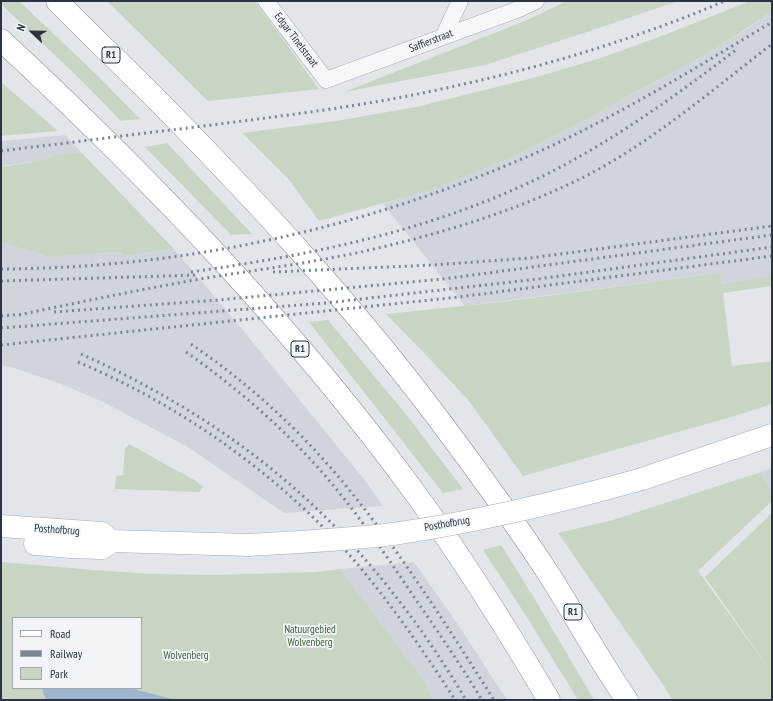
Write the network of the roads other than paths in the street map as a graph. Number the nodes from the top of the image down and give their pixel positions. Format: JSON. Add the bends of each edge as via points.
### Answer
{"nodes":[{"id":1,"x":57,"y":1,"type":"edge"},
{"id":2,"x":266,"y":1,"type":"edge"},
{"id":3,"x":460,"y":1,"type":"edge"},
{"id":4,"x":536,"y":1,"type":"edge"},
{"id":5,"x":442,"y":37,"type":"junction"},
{"id":6,"x":1,"y":40,"type":"edge"},
{"id":7,"x":326,"y":80,"type":"joint"},
{"id":8,"x":772,"y":434,"type":"edge"},
{"id":9,"x":1,"y":526,"type":"edge"},
{"id":10,"x":1,"y":540,"type":"edge"},
{"id":11,"x":111,"y":541,"type":"junction"},
{"id":12,"x":549,"y":700,"type":"edge"},
{"id":13,"x":627,"y":700,"type":"edge"}],
"edges":[{"from":1,"to":13,"type":"main road","number":"R1","via":[[229,174],[380,345],[436,416],[516,526],[549,574]]},
{"from":2,"to":7,"type":"street","name":"Edgar Tinelstraat"},
{"from":3,"to":5,"type":"street"},
{"from":4,"to":5,"type":"street","name":"Saffierstraat"},
{"from":5,"to":7,"type":"street","name":"Saffierstraat"},
{"from":6,"to":12,"type":"main road","number":"R1","via":[[60,95],[197,234],[250,291],[346,403],[418,497],[507,630]]},
{"from":8,"to":11,"type":"main road","name":"Posthofbrug","bridge":true,"via":[[642,479],[553,503],[436,527],[391,534],[250,546]]},
{"from":9,"to":11,"type":"main road","name":"Posthofbrug","via":[[102,533]]},
{"from":10,"to":11,"type":"main road","name":"Posthofbrug","via":[[102,548]]}]}
